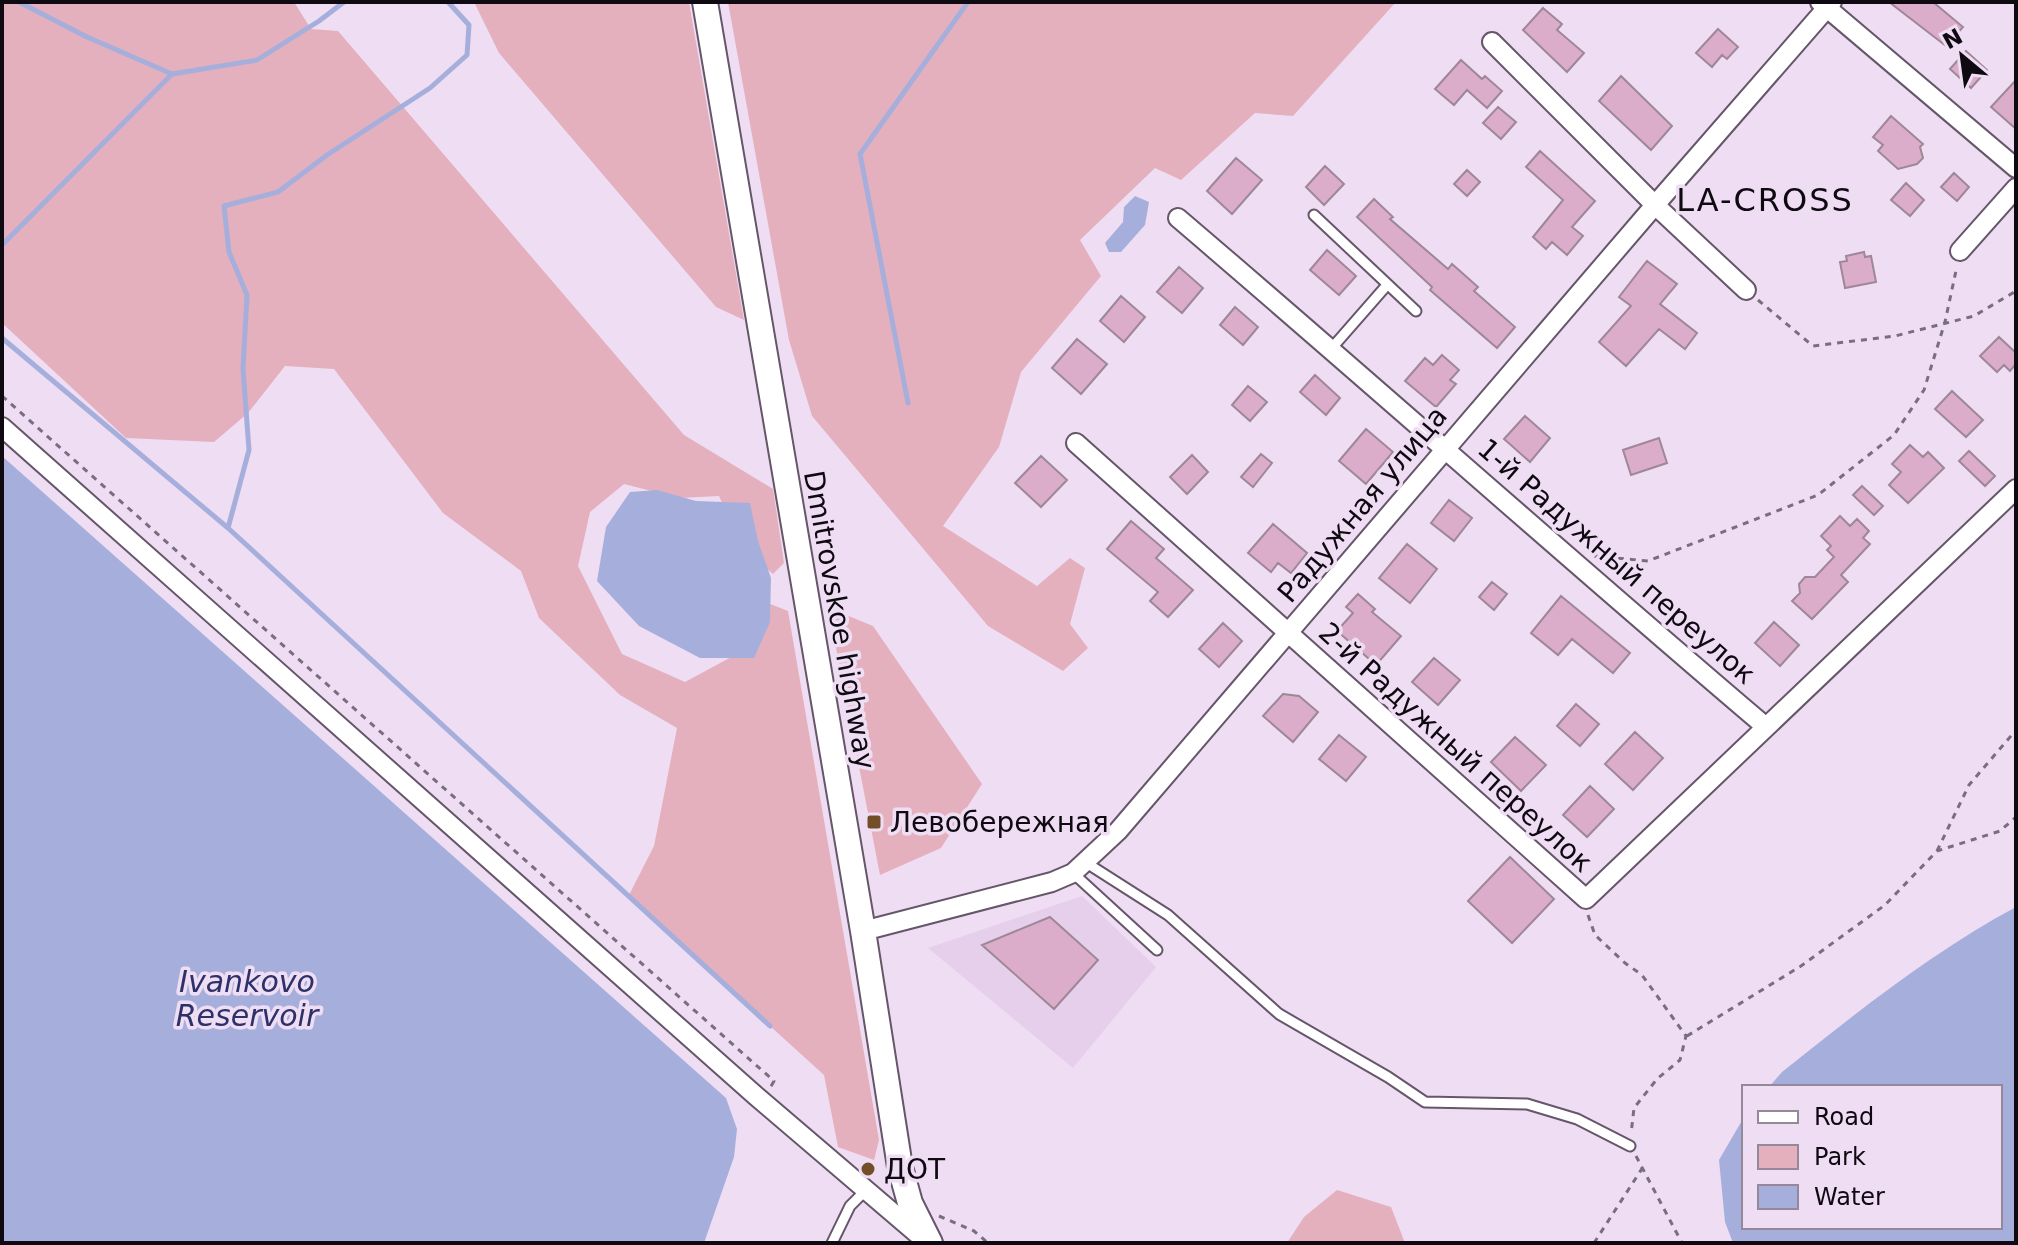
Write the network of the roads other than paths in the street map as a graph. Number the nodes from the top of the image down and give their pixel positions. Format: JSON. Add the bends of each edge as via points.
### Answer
{"nodes":[{"id":1,"x":705,"y":2,"type":"edge"},
{"id":2,"x":1827,"y":4,"type":"edge"},
{"id":3,"x":1492,"y":42,"type":"dead end"},
{"id":4,"x":2016,"y":168,"type":"edge"},
{"id":5,"x":2016,"y":188,"type":"edge"},
{"id":6,"x":1655,"y":205,"type":"junction"},
{"id":7,"x":1314,"y":215,"type":"dead end"},
{"id":8,"x":1178,"y":218,"type":"dead end"},
{"id":9,"x":1960,"y":251,"type":"road end"},
{"id":10,"x":1387,"y":285,"type":"junction"},
{"id":11,"x":1746,"y":290,"type":"road end"},
{"id":12,"x":1416,"y":311,"type":"dead end"},
{"id":13,"x":1331,"y":349,"type":"junction"},
{"id":14,"x":2,"y":427,"type":"edge"},
{"id":15,"x":1076,"y":443,"type":"dead end"},
{"id":16,"x":1444,"y":449,"type":"junction"},
{"id":17,"x":2016,"y":489,"type":"edge"},
{"id":18,"x":1288,"y":635,"type":"junction"},
{"id":19,"x":1766,"y":727,"type":"junction"},
{"id":20,"x":1079,"y":868,"type":"junction"},
{"id":21,"x":863,"y":931,"type":"junction"},
{"id":22,"x":1157,"y":950,"type":"dead end"},
{"id":23,"x":1630,"y":1146,"type":"road end"},
{"id":24,"x":866,"y":1190,"type":"junction"},
{"id":25,"x":832,"y":1243,"type":"edge"},
{"id":26,"x":929,"y":1243,"type":"edge"}],
"edges":[{"from":1,"to":21,"type":"street","name":"Dmitrovskoe highway"},
{"from":2,"to":4,"type":"street"},
{"from":2,"to":6,"type":"street","name":"Радужная улица"},
{"from":3,"to":6,"type":"street"},
{"from":5,"to":9,"type":"street"},
{"from":6,"to":11,"type":"street"},
{"from":6,"to":16,"type":"street","name":"Радужная улица"},
{"from":7,"to":10,"type":"lane"},
{"from":8,"to":13,"type":"street","name":"1-й Радужный переулок"},
{"from":10,"to":12,"type":"lane"},
{"from":10,"to":13,"type":"lane"},
{"from":13,"to":16,"type":"street","name":"1-й Радужный переулок"},
{"from":14,"to":24,"type":"street"},
{"from":15,"to":18,"type":"street","name":"2-й Радужный переулок"},
{"from":16,"to":18,"type":"street","name":"Радужная улица"},
{"from":16,"to":19,"type":"street","name":"1-й Радужный переулок"},
{"from":17,"to":19,"type":"street"},
{"from":18,"to":19,"type":"street","name":"2-й Радужный переулок","via":[[1586,899]]},
{"from":18,"to":20,"type":"street","name":"Радужная улица","via":[[1118,831]]},
{"from":20,"to":21,"type":"street","name":"Радужная улица","via":[[1052,882]]},
{"from":20,"to":22,"type":"lane"},
{"from":20,"to":23,"type":"lane","via":[[1168,915],[1279,1014],[1425,1102],[1527,1104],[1577,1119]]},
{"from":21,"to":26,"type":"street","name":"Dmitrovskoe highway","via":[[900,1167]]},
{"from":24,"to":25,"type":"lane","via":[[850,1206]]},
{"from":24,"to":26,"type":"street"}]}
